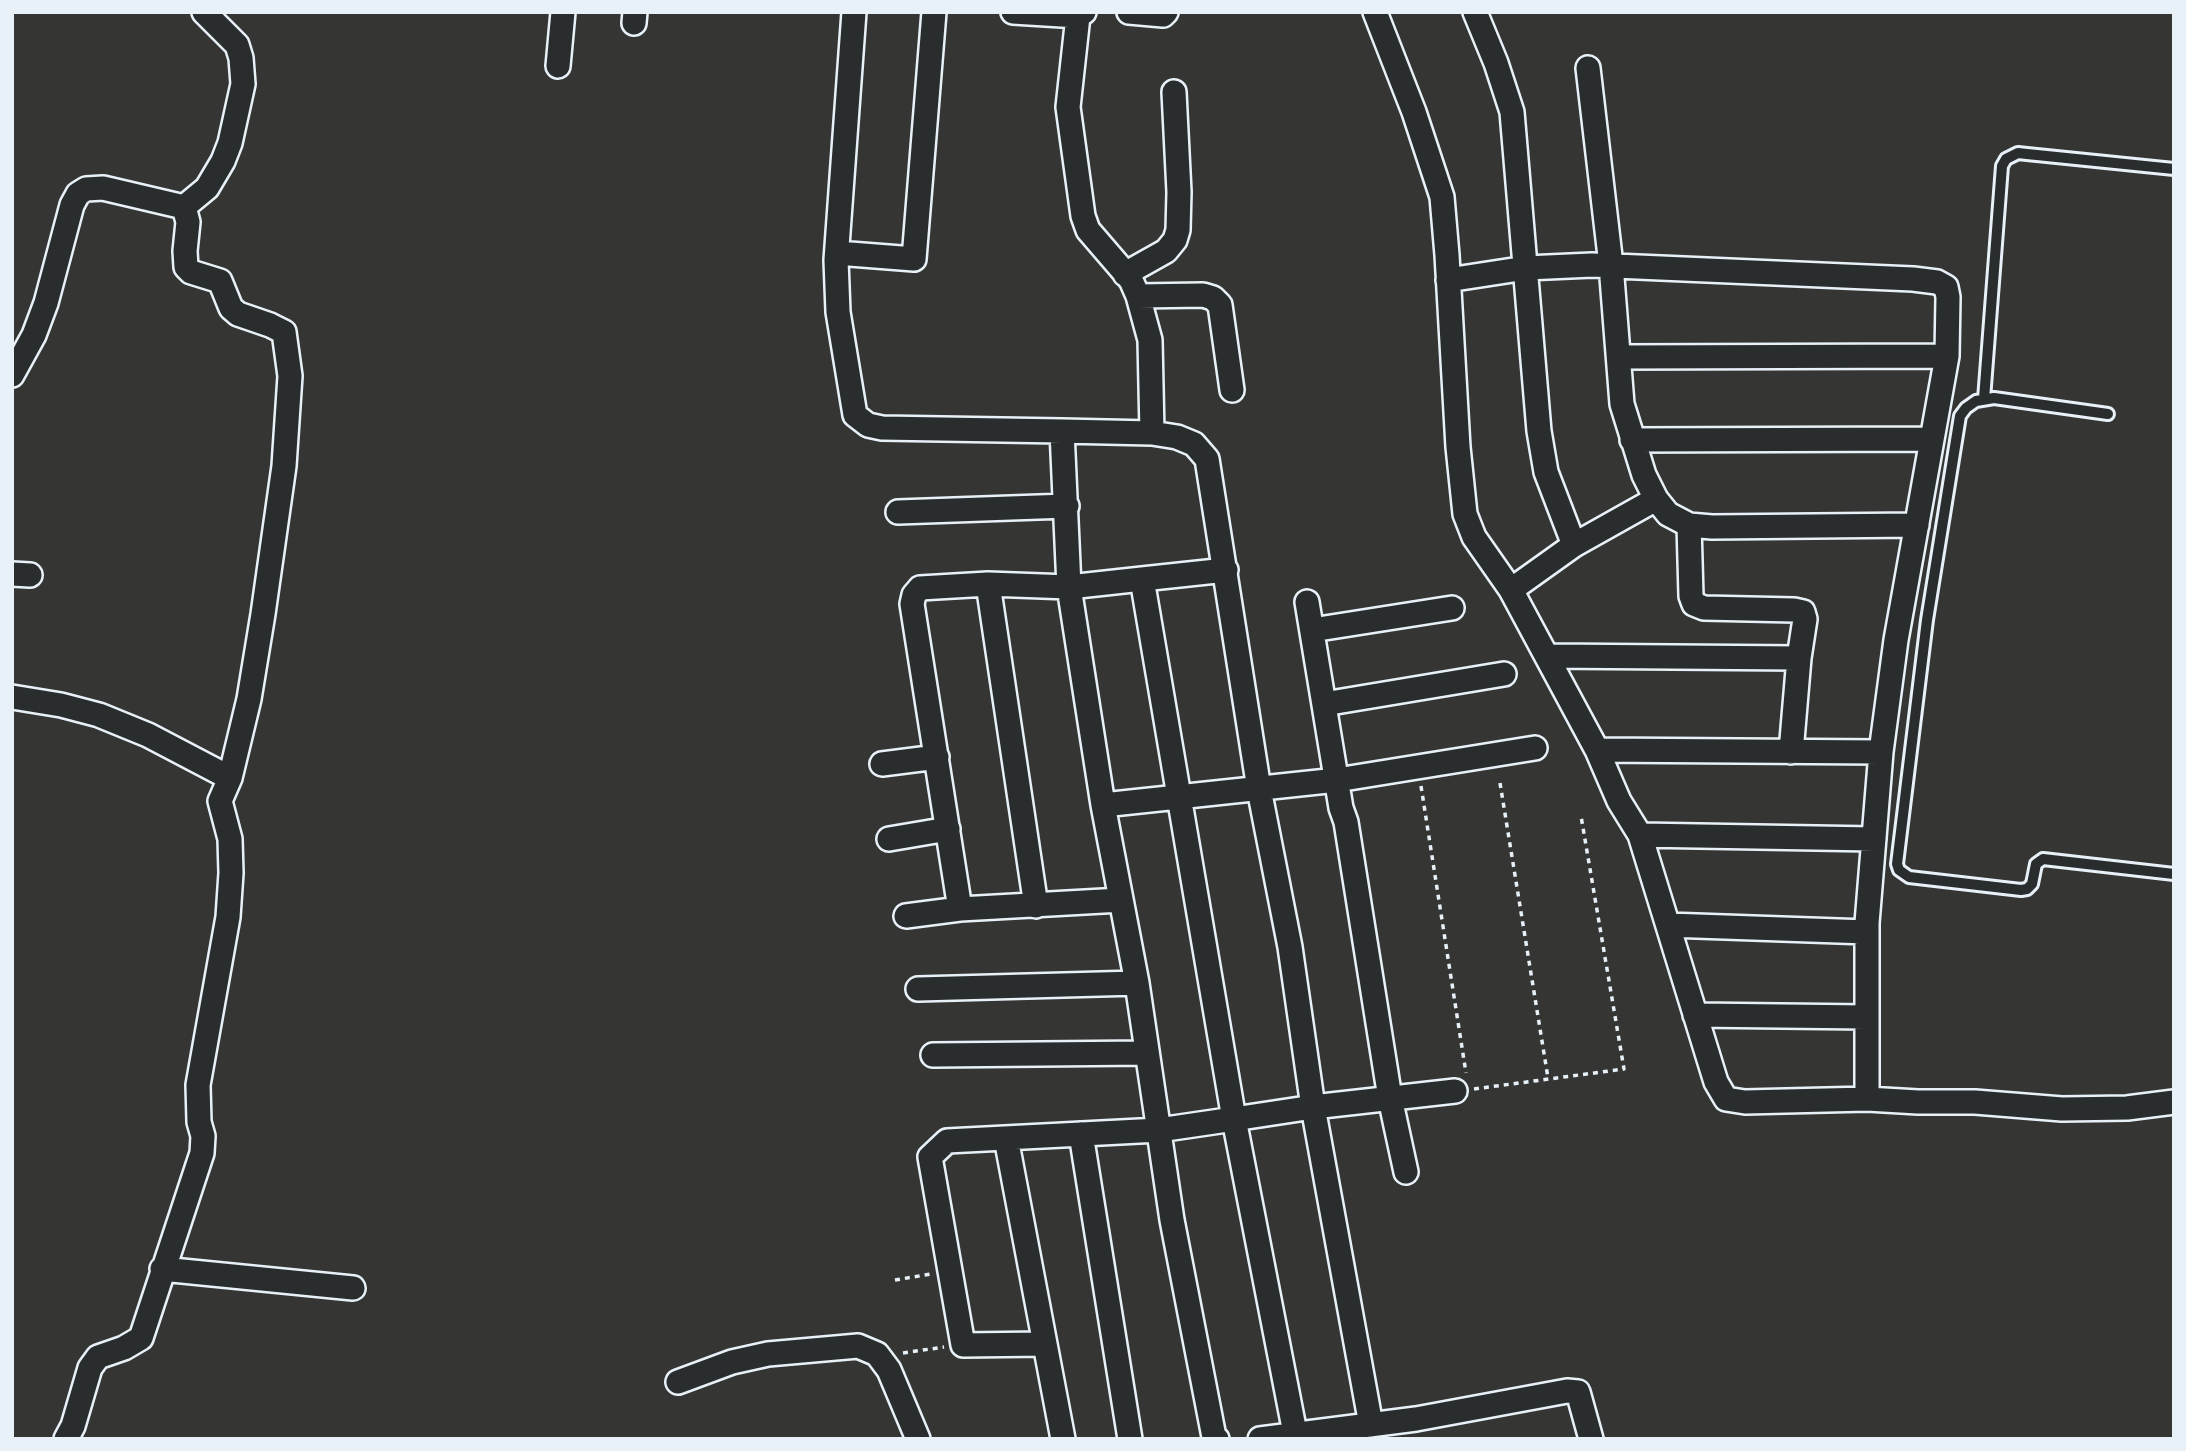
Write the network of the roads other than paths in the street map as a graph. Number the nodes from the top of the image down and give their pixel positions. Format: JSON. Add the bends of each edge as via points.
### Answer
{"nodes":[{"id":1,"x":204,"y":12,"type":"edge"},
{"id":2,"x":563,"y":12,"type":"edge"},
{"id":3,"x":854,"y":12,"type":"edge"},
{"id":4,"x":934,"y":12,"type":"edge"},
{"id":5,"x":1013,"y":12,"type":"edge"},
{"id":6,"x":1129,"y":12,"type":"edge"},
{"id":7,"x":1166,"y":12,"type":"edge"},
{"id":8,"x":1375,"y":12,"type":"edge"},
{"id":9,"x":1475,"y":12,"type":"edge"},
{"id":10,"x":1138,"y":13,"type":"edge"},
{"id":11,"x":1081,"y":14,"type":"edge"},
{"id":12,"x":558,"y":66,"type":"dead end"},
{"id":13,"x":1588,"y":68,"type":"dead end"},
{"id":14,"x":1174,"y":92,"type":"dead end"},
{"id":15,"x":2174,"y":169,"type":"edge"},
{"id":16,"x":184,"y":207,"type":"junction"},
{"id":17,"x":837,"y":253,"type":"junction"},
{"id":18,"x":1611,"y":265,"type":"junction"},
{"id":19,"x":1526,"y":268,"type":"junction"},
{"id":20,"x":1125,"y":274,"type":"junction"},
{"id":21,"x":1448,"y":280,"type":"junction"},
{"id":22,"x":1138,"y":296,"type":"junction"},
{"id":23,"x":1947,"y":356,"type":"junction"},
{"id":24,"x":1619,"y":357,"type":"junction"},
{"id":25,"x":12,"y":375,"type":"edge"},
{"id":26,"x":1232,"y":390,"type":"dead end"},
{"id":27,"x":1984,"y":398,"type":"junction"},
{"id":28,"x":2108,"y":414,"type":"dead end"},
{"id":29,"x":1062,"y":431,"type":"junction"},
{"id":30,"x":1152,"y":433,"type":"junction"},
{"id":31,"x":1931,"y":439,"type":"junction"},
{"id":32,"x":1632,"y":440,"type":"junction"},
{"id":33,"x":1656,"y":499,"type":"junction"},
{"id":34,"x":1067,"y":506,"type":"junction"},
{"id":35,"x":898,"y":512,"type":"dead end"},
{"id":36,"x":1917,"y":524,"type":"junction"},
{"id":37,"x":1689,"y":525,"type":"junction"},
{"id":38,"x":1574,"y":545,"type":"junction"},
{"id":39,"x":1226,"y":570,"type":"junction"},
{"id":40,"x":1142,"y":579,"type":"junction"},
{"id":41,"x":988,"y":584,"type":"junction"},
{"id":42,"x":1069,"y":587,"type":"junction"},
{"id":43,"x":1511,"y":590,"type":"junction"},
{"id":44,"x":1307,"y":601,"type":"dead end"},
{"id":45,"x":1452,"y":608,"type":"dead end"},
{"id":46,"x":1312,"y":630,"type":"junction"},
{"id":47,"x":1547,"y":656,"type":"junction"},
{"id":48,"x":1799,"y":658,"type":"junction"},
{"id":49,"x":1504,"y":674,"type":"dead end"},
{"id":50,"x":12,"y":697,"type":"edge"},
{"id":51,"x":1324,"y":704,"type":"junction"},
{"id":52,"x":1535,"y":748,"type":"dead end"},
{"id":53,"x":1597,"y":751,"type":"junction"},
{"id":54,"x":1791,"y":752,"type":"junction"},
{"id":55,"x":1881,"y":752,"type":"junction"},
{"id":56,"x":937,"y":757,"type":"junction"},
{"id":57,"x":882,"y":764,"type":"dead end"},
{"id":58,"x":230,"y":778,"type":"junction"},
{"id":59,"x":1338,"y":780,"type":"junction"},
{"id":60,"x":1259,"y":789,"type":"junction"},
{"id":61,"x":1179,"y":796,"type":"junction"},
{"id":62,"x":1103,"y":805,"type":"junction"},
{"id":63,"x":948,"y":829,"type":"junction"},
{"id":64,"x":1640,"y":835,"type":"junction"},
{"id":65,"x":889,"y":839,"type":"dead end"},
{"id":66,"x":1874,"y":839,"type":"junction"},
{"id":67,"x":2174,"y":873,"type":"edge"},
{"id":68,"x":1121,"y":900,"type":"junction"},
{"id":69,"x":1036,"y":906,"type":"junction"},
{"id":70,"x":961,"y":909,"type":"junction"},
{"id":71,"x":906,"y":916,"type":"dead end"},
{"id":72,"x":1668,"y":925,"type":"junction"},
{"id":73,"x":1867,"y":932,"type":"junction"},
{"id":74,"x":1137,"y":983,"type":"junction"},
{"id":75,"x":918,"y":989,"type":"dead end"},
{"id":76,"x":1695,"y":1015,"type":"junction"},
{"id":77,"x":1867,"y":1017,"type":"junction"},
{"id":78,"x":1146,"y":1053,"type":"junction"},
{"id":79,"x":933,"y":1055,"type":"dead end"},
{"id":80,"x":1462,"y":1090,"type":"road end"},
{"id":81,"x":1391,"y":1098,"type":"junction"},
{"id":82,"x":1867,"y":1099,"type":"junction"},
{"id":83,"x":2174,"y":1102,"type":"edge"},
{"id":84,"x":1313,"y":1107,"type":"junction"},
{"id":85,"x":1234,"y":1119,"type":"junction"},
{"id":86,"x":1159,"y":1130,"type":"junction"},
{"id":87,"x":1081,"y":1134,"type":"junction"},
{"id":88,"x":1006,"y":1138,"type":"junction"},
{"id":89,"x":1406,"y":1172,"type":"dead end"},
{"id":90,"x":162,"y":1269,"type":"junction"},
{"id":91,"x":353,"y":1288,"type":"dead end"},
{"id":92,"x":1045,"y":1345,"type":"junction"},
{"id":93,"x":678,"y":1382,"type":"dead end"},
{"id":94,"x":1371,"y":1425,"type":"junction"},
{"id":95,"x":1295,"y":1433,"type":"junction"},
{"id":96,"x":1214,"y":1438,"type":"edge"},
{"id":97,"x":66,"y":1439,"type":"edge"},
{"id":98,"x":918,"y":1439,"type":"edge"},
{"id":99,"x":1063,"y":1439,"type":"edge"},
{"id":100,"x":1130,"y":1439,"type":"edge"},
{"id":101,"x":1260,"y":1439,"type":"edge"},
{"id":102,"x":1591,"y":1439,"type":"edge"}],
"edges":[{"from":1,"to":16,"type":"street","via":[[237,46],[243,84],[223,161],[207,188]]},
{"from":2,"to":12,"type":"street"},
{"from":3,"to":17,"type":"street"},
{"from":4,"to":17,"type":"street","via":[[914,259]]},
{"from":5,"to":11,"type":"street"},
{"from":6,"to":10,"type":"street"},
{"from":7,"to":10,"type":"street"},
{"from":8,"to":21,"type":"street","via":[[1442,197]]},
{"from":9,"to":19,"type":"street","via":[[1513,112]]},
{"from":11,"to":20,"type":"street","via":[[1068,107],[1083,216],[1088,230]]},
{"from":13,"to":18,"type":"street"},
{"from":14,"to":20,"type":"street","via":[[1178,230],[1166,251]]},
{"from":15,"to":27,"type":"lane","via":[[2018,153],[2006,159]]},
{"from":16,"to":25,"type":"street","via":[[103,188],[78,194],[46,303]]},
{"from":16,"to":58,"type":"street","via":[[186,267],[220,281],[238,314],[284,332],[290,376],[284,466],[264,614]]},
{"from":17,"to":29,"type":"street","via":[[838,312],[855,415],[882,428]]},
{"from":18,"to":19,"type":"street"},
{"from":18,"to":23,"type":"street","via":[[1937,282],[1946,287],[1948,297]]},
{"from":18,"to":24,"type":"street"},
{"from":19,"to":21,"type":"street"},
{"from":19,"to":38,"type":"street","via":[[1546,472]]},
{"from":20,"to":22,"type":"street"},
{"from":21,"to":43,"type":"street","via":[[1465,514],[1474,537]]},
{"from":22,"to":26,"type":"street","via":[[1203,295],[1220,304]]},
{"from":22,"to":30,"type":"street","via":[[1150,340]]},
{"from":23,"to":24,"type":"street"},
{"from":23,"to":31,"type":"street"},
{"from":24,"to":32,"type":"street","via":[[1622,404]]},
{"from":27,"to":28,"type":"lane"},
{"from":27,"to":67,"type":"lane","via":[[1960,416],[1927,621],[1897,855],[1899,870],[1909,877],[2021,890],[2032,884],[2036,864],[2043,859]]},
{"from":29,"to":30,"type":"street"},
{"from":29,"to":34,"type":"street"},
{"from":30,"to":39,"type":"street","via":[[1194,444],[1207,459]]},
{"from":31,"to":32,"type":"street"},
{"from":31,"to":36,"type":"street"},
{"from":32,"to":33,"type":"street"},
{"from":33,"to":37,"type":"street","via":[[1668,514]]},
{"from":33,"to":38,"type":"street"},
{"from":34,"to":35,"type":"street"},
{"from":34,"to":42,"type":"street"},
{"from":36,"to":37,"type":"street"},
{"from":36,"to":55,"type":"street"},
{"from":37,"to":48,"type":"street","via":[[1694,604],[1803,612]]},
{"from":38,"to":43,"type":"street"},
{"from":39,"to":40,"type":"street"},
{"from":39,"to":60,"type":"street"},
{"from":40,"to":42,"type":"street"},
{"from":40,"to":61,"type":"street"},
{"from":41,"to":42,"type":"street"},
{"from":41,"to":56,"type":"street","via":[[920,588],[914,594]]},
{"from":41,"to":69,"type":"street"},
{"from":42,"to":62,"type":"street"},
{"from":43,"to":47,"type":"street"},
{"from":44,"to":46,"type":"street"},
{"from":45,"to":46,"type":"street"},
{"from":46,"to":51,"type":"street"},
{"from":47,"to":48,"type":"street"},
{"from":47,"to":53,"type":"street"},
{"from":48,"to":54,"type":"street"},
{"from":49,"to":51,"type":"street"},
{"from":50,"to":58,"type":"street","via":[[99,715]]},
{"from":51,"to":59,"type":"street"},
{"from":52,"to":59,"type":"street"},
{"from":53,"to":54,"type":"street"},
{"from":53,"to":64,"type":"street"},
{"from":54,"to":55,"type":"street"},
{"from":55,"to":66,"type":"street"},
{"from":56,"to":57,"type":"street"},
{"from":56,"to":63,"type":"street"},
{"from":58,"to":90,"type":"street","via":[[220,801],[230,839],[228,917],[198,1085],[202,1153]]},
{"from":59,"to":60,"type":"street"},
{"from":59,"to":81,"type":"street"},
{"from":60,"to":61,"type":"street"},
{"from":60,"to":84,"type":"street","via":[[1290,947]]},
{"from":61,"to":62,"type":"street"},
{"from":61,"to":85,"type":"street"},
{"from":62,"to":68,"type":"street"},
{"from":63,"to":65,"type":"street"},
{"from":63,"to":70,"type":"street"},
{"from":64,"to":66,"type":"street"},
{"from":64,"to":72,"type":"street"},
{"from":66,"to":73,"type":"street"},
{"from":68,"to":69,"type":"street"},
{"from":68,"to":74,"type":"street"},
{"from":69,"to":70,"type":"street"},
{"from":70,"to":71,"type":"street"},
{"from":72,"to":73,"type":"street"},
{"from":72,"to":76,"type":"street"},
{"from":73,"to":77,"type":"street"},
{"from":74,"to":75,"type":"street"},
{"from":74,"to":78,"type":"street"},
{"from":76,"to":77,"type":"street"},
{"from":76,"to":82,"type":"street","via":[[1726,1099]]},
{"from":77,"to":82,"type":"street"},
{"from":78,"to":79,"type":"street"},
{"from":78,"to":86,"type":"street"},
{"from":80,"to":81,"type":"street"},
{"from":81,"to":84,"type":"street"},
{"from":81,"to":89,"type":"street"},
{"from":82,"to":83,"type":"street","via":[[2062,1109]]},
{"from":84,"to":85,"type":"street"},
{"from":84,"to":94,"type":"street"},
{"from":85,"to":86,"type":"street"},
{"from":85,"to":95,"type":"street"},
{"from":86,"to":87,"type":"street"},
{"from":86,"to":96,"type":"street"},
{"from":87,"to":88,"type":"street"},
{"from":87,"to":100,"type":"street"},
{"from":88,"to":92,"type":"street"},
{"from":88,"to":92,"type":"street","via":[[947,1141],[930,1157],[963,1345]]},
{"from":90,"to":91,"type":"street"},
{"from":90,"to":97,"type":"street","via":[[141,1338],[98,1357]]},
{"from":92,"to":99,"type":"street"},
{"from":93,"to":98,"type":"street","via":[[768,1354],[858,1346],[877,1354],[890,1370]]},
{"from":94,"to":95,"type":"street"},
{"from":94,"to":102,"type":"street","via":[[1567,1391],[1578,1392]]},
{"from":95,"to":101,"type":"street"}]}
